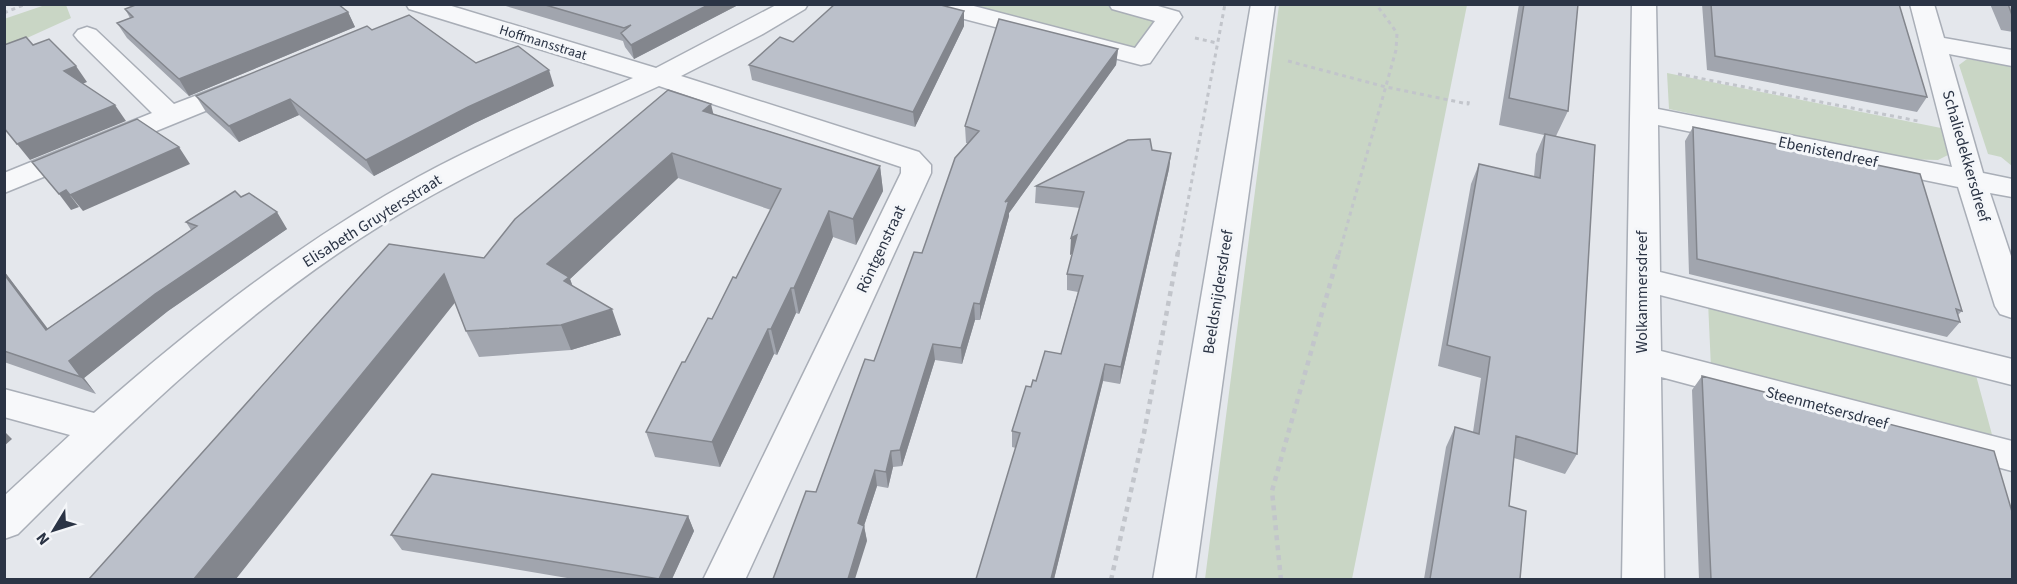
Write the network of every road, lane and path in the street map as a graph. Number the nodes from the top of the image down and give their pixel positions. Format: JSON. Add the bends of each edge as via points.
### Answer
{"nodes":[{"id":1,"x":26,"y":4,"type":"edge"},
{"id":2,"x":796,"y":4,"type":"edge"},
{"id":3,"x":935,"y":4,"type":"edge"},
{"id":4,"x":1121,"y":4,"type":"edge"},
{"id":5,"x":1225,"y":4,"type":"edge"},
{"id":6,"x":1263,"y":4,"type":"edge"},
{"id":7,"x":1376,"y":4,"type":"edge"},
{"id":8,"x":1644,"y":4,"type":"edge"},
{"id":9,"x":1922,"y":4,"type":"edge"},
{"id":10,"x":423,"y":6,"type":"edge"},
{"id":11,"x":4,"y":13,"type":"edge"},
{"id":12,"x":397,"y":22,"type":"edge"},
{"id":13,"x":1166,"y":23,"type":"junction"},
{"id":14,"x":87,"y":35,"type":"dead end"},
{"id":15,"x":1216,"y":43,"type":"junction"},
{"id":16,"x":1934,"y":44,"type":"junction"},
{"id":17,"x":1257,"y":53,"type":"junction"},
{"id":18,"x":2013,"y":58,"type":"edge"},
{"id":19,"x":1644,"y":67,"type":"junction"},
{"id":20,"x":267,"y":75,"type":"edge"},
{"id":21,"x":657,"y":77,"type":"junction"},
{"id":22,"x":1386,"y":87,"type":"junction"},
{"id":23,"x":1469,"y":98,"type":"dead end"},
{"id":24,"x":1643,"y":114,"type":"junction"},
{"id":25,"x":170,"y":115,"type":"junction"},
{"id":26,"x":1957,"y":129,"type":"junction"},
{"id":27,"x":1971,"y":181,"type":"junction"},
{"id":28,"x":4,"y":184,"type":"edge"},
{"id":29,"x":2013,"y":188,"type":"edge"},
{"id":30,"x":1643,"y":279,"type":"junction"},
{"id":31,"x":2013,"y":306,"type":"edge"},
{"id":32,"x":1642,"y":360,"type":"junction"},
{"id":33,"x":2013,"y":372,"type":"edge"},
{"id":34,"x":4,"y":404,"type":"edge"},
{"id":35,"x":99,"y":429,"type":"junction"},
{"id":36,"x":2013,"y":456,"type":"edge"},
{"id":37,"x":4,"y":522,"type":"edge"},
{"id":38,"x":724,"y":579,"type":"edge"},
{"id":39,"x":1112,"y":579,"type":"edge"},
{"id":40,"x":1174,"y":579,"type":"edge"},
{"id":41,"x":1281,"y":579,"type":"edge"},
{"id":42,"x":1643,"y":579,"type":"edge"}],
"edges":[{"from":1,"to":11,"type":"path"},
{"from":2,"to":21,"type":"street","name":"Elisabeth Gruytersstraat","via":[[721,47]]},
{"from":3,"to":13,"type":"street","via":[[1142,57]]},
{"from":4,"to":13,"type":"street"},
{"from":5,"to":15,"type":"path"},
{"from":6,"to":17,"type":"street","name":"Beeldsnijdersdreef"},
{"from":7,"to":22,"type":"path","via":[[1397,33]]},
{"from":8,"to":19,"type":"street","name":"Wolkammersdreef"},
{"from":9,"to":16,"type":"street","name":"Schaliedekkersdreef"},
{"from":10,"to":12,"type":"street","name":"Hoffmansstraat"},
{"from":10,"to":21,"type":"street","name":"Hoffmansstraat"},
{"from":13,"to":15,"type":"path"},
{"from":14,"to":25,"type":"street"},
{"from":15,"to":17,"type":"path"},
{"from":15,"to":39,"type":"path","via":[[1176,269]]},
{"from":16,"to":18,"type":"street"},
{"from":16,"to":26,"type":"street","name":"Schaliedekkersdreef"},
{"from":17,"to":22,"type":"path"},
{"from":17,"to":40,"type":"street","name":"Beeldsnijdersdreef"},
{"from":19,"to":24,"type":"street","name":"Wolkammersdreef"},
{"from":19,"to":26,"type":"path"},
{"from":20,"to":25,"type":"street"},
{"from":21,"to":35,"type":"street","name":"Elisabeth Gruytersstraat","via":[[511,143],[393,204],[237,313]]},
{"from":21,"to":38,"type":"street","name":"Röntgenstraat","via":[[909,158],[916,165],[916,173]]},
{"from":22,"to":23,"type":"path","via":[[1468,104]]},
{"from":22,"to":41,"type":"path","via":[[1272,491]]},
{"from":24,"to":27,"type":"street","name":"Ebenistendreef"},
{"from":24,"to":30,"type":"street","name":"Wolkammersdreef"},
{"from":25,"to":28,"type":"street"},
{"from":26,"to":27,"type":"street","name":"Schaliedekkersdreef"},
{"from":27,"to":29,"type":"street","name":"Ebenistendreef"},
{"from":27,"to":31,"type":"street","name":"Schaliedekkersdreef"},
{"from":30,"to":32,"type":"street","name":"Wolkammersdreef"},
{"from":30,"to":33,"type":"street"},
{"from":32,"to":36,"type":"street","name":"Steenmetsersdreef"},
{"from":32,"to":42,"type":"street","name":"Wolkammersdreef"},
{"from":34,"to":35,"type":"street"},
{"from":35,"to":37,"type":"street","name":"Elisabeth Gruytersstraat"}]}
